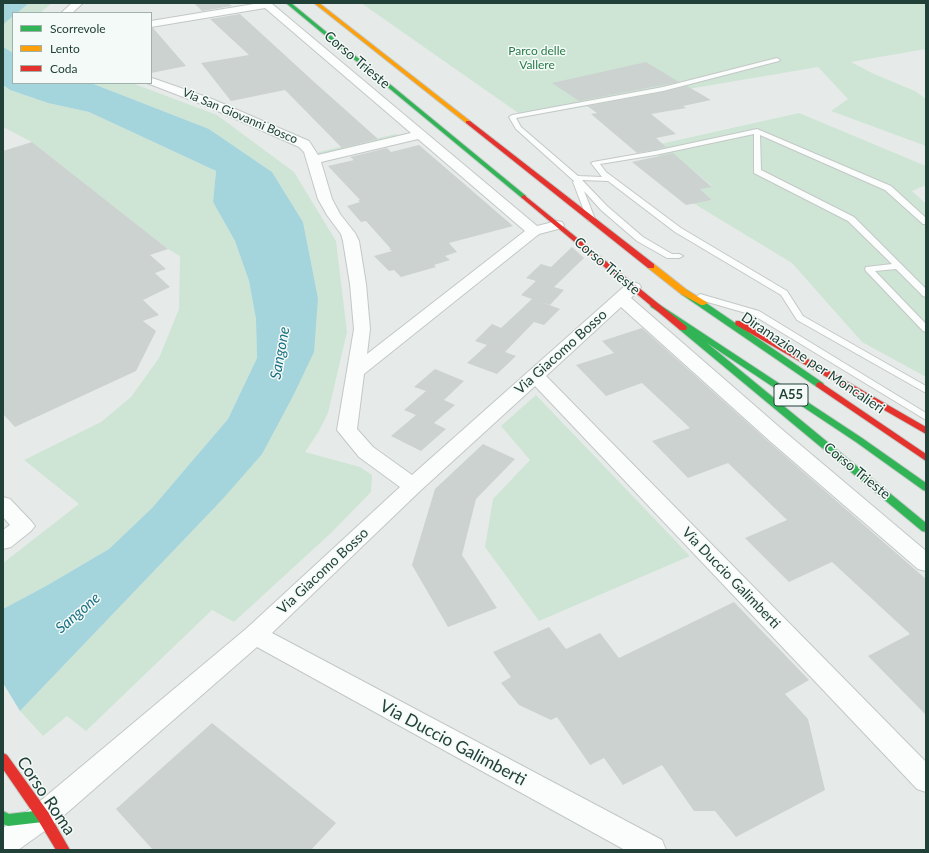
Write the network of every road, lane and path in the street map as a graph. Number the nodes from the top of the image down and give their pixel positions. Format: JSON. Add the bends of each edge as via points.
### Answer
{"nodes":[{"id":1,"x":78,"y":3,"type":"edge"},
{"id":2,"x":235,"y":3,"type":"edge"},
{"id":3,"x":288,"y":3,"type":"edge"},
{"id":4,"x":316,"y":3,"type":"edge"},
{"id":5,"x":266,"y":4,"type":"edge"},
{"id":6,"x":67,"y":12,"type":"edge"},
{"id":7,"x":152,"y":17,"type":"edge"},
{"id":8,"x":152,"y":24,"type":"edge"},
{"id":9,"x":777,"y":60,"type":"dead end"},
{"id":10,"x":152,"y":81,"type":"edge"},
{"id":11,"x":757,"y":130,"type":"junction"},
{"id":12,"x":416,"y":132,"type":"junction"},
{"id":13,"x":312,"y":156,"type":"junction"},
{"id":14,"x":576,"y":178,"type":"junction"},
{"id":15,"x":610,"y":179,"type":"junction"},
{"id":16,"x":591,"y":219,"type":"junction"},
{"id":17,"x":926,"y":222,"type":"edge"},
{"id":18,"x":556,"y":225,"type":"junction"},
{"id":19,"x":534,"y":231,"type":"junction"},
{"id":20,"x":679,"y":256,"type":"dead end"},
{"id":21,"x":898,"y":266,"type":"junction"},
{"id":22,"x":684,"y":292,"type":"junction"},
{"id":23,"x":627,"y":293,"type":"junction"},
{"id":24,"x":926,"y":294,"type":"edge"},
{"id":25,"x":654,"y":305,"type":"junction"},
{"id":26,"x":926,"y":329,"type":"edge"},
{"id":27,"x":357,"y":371,"type":"junction"},
{"id":28,"x":535,"y":375,"type":"junction"},
{"id":29,"x":926,"y":390,"type":"edge"},
{"id":30,"x":926,"y":417,"type":"edge"},
{"id":31,"x":926,"y":431,"type":"edge"},
{"id":32,"x":926,"y":458,"type":"edge"},
{"id":33,"x":413,"y":486,"type":"junction"},
{"id":34,"x":926,"y":488,"type":"edge"},
{"id":35,"x":3,"y":504,"type":"edge"},
{"id":36,"x":926,"y":528,"type":"edge"},
{"id":37,"x":3,"y":541,"type":"edge"},
{"id":38,"x":926,"y":563,"type":"edge"},
{"id":39,"x":255,"y":635,"type":"junction"},
{"id":40,"x":3,"y":759,"type":"edge"},
{"id":41,"x":926,"y":780,"type":"edge"},
{"id":42,"x":43,"y":816,"type":"junction"},
{"id":43,"x":3,"y":817,"type":"edge"},
{"id":44,"x":3,"y":844,"type":"edge"},
{"id":45,"x":63,"y":850,"type":"edge"},
{"id":46,"x":652,"y":850,"type":"edge"}],
"edges":[{"from":1,"to":6,"type":"street"},
{"from":2,"to":7,"type":"street"},
{"from":3,"to":18,"type":"main road","name":"Corso Trieste"},
{"from":4,"to":16,"type":"main road","name":"Corso Trieste"},
{"from":5,"to":8,"type":"street"},
{"from":5,"to":12,"type":"street","name":"Corso Trieste"},
{"from":9,"to":14,"type":"lane","via":[[663,89],[512,118],[518,128]]},
{"from":10,"to":13,"type":"street","name":"Via San Giovanni Bosco","via":[[208,102],[304,144]]},
{"from":11,"to":15,"type":"lane","via":[[655,153],[595,163]]},
{"from":11,"to":17,"type":"lane","via":[[888,188]]},
{"from":11,"to":21,"type":"lane","via":[[757,171],[851,219]]},
{"from":12,"to":13,"type":"street"},
{"from":12,"to":19,"type":"street","name":"Corso Trieste"},
{"from":13,"to":27,"type":"street","via":[[325,199],[351,240],[362,329]]},
{"from":14,"to":15,"type":"lane"},
{"from":14,"to":16,"type":"lane"},
{"from":14,"to":20,"type":"lane","via":[[604,208],[640,239],[670,256]]},
{"from":15,"to":29,"type":"lane","via":[[678,230],[784,293],[800,318]]},
{"from":16,"to":22,"type":"main road","name":"Corso Trieste"},
{"from":18,"to":19,"type":"street"},
{"from":18,"to":23,"type":"main road","name":"Corso Trieste"},
{"from":19,"to":27,"type":"street"},
{"from":21,"to":24,"type":"lane"},
{"from":21,"to":26,"type":"lane","via":[[870,269]]},
{"from":22,"to":30,"type":"lane","via":[[756,313]]},
{"from":22,"to":31,"type":"main road","name":"Corso Trieste"},
{"from":22,"to":32,"type":"main road","name":"Diramazione per Moncalieri","number":"A55"},
{"from":23,"to":25,"type":"main road","name":"Corso Trieste"},
{"from":23,"to":28,"type":"street","name":"Via Giacomo Bosso"},
{"from":23,"to":38,"type":"street","via":[[778,437]]},
{"from":25,"to":34,"type":"main road","number":"A55","via":[[859,440]]},
{"from":25,"to":36,"type":"main road","name":"Corso Trieste"},
{"from":27,"to":33,"type":"street","via":[[347,430],[366,452]]},
{"from":28,"to":33,"type":"street","name":"Via Giacomo Bosso"},
{"from":28,"to":41,"type":"street","name":"Via Duccio Galimberti"},
{"from":33,"to":39,"type":"street","name":"Via Giacomo Bosso"},
{"from":35,"to":37,"type":"street","via":[[24,526]]},
{"from":39,"to":42,"type":"street","name":"Via Giacomo Bosso"},
{"from":39,"to":46,"type":"street","name":"Via Duccio Galimberti"},
{"from":40,"to":42,"type":"main road","name":"Corso Roma"},
{"from":42,"to":43,"type":"main road","via":[[8,820]]},
{"from":42,"to":44,"type":"street","name":"Via Giacomo Bosso"},
{"from":42,"to":45,"type":"main road","name":"Corso Roma"}]}
